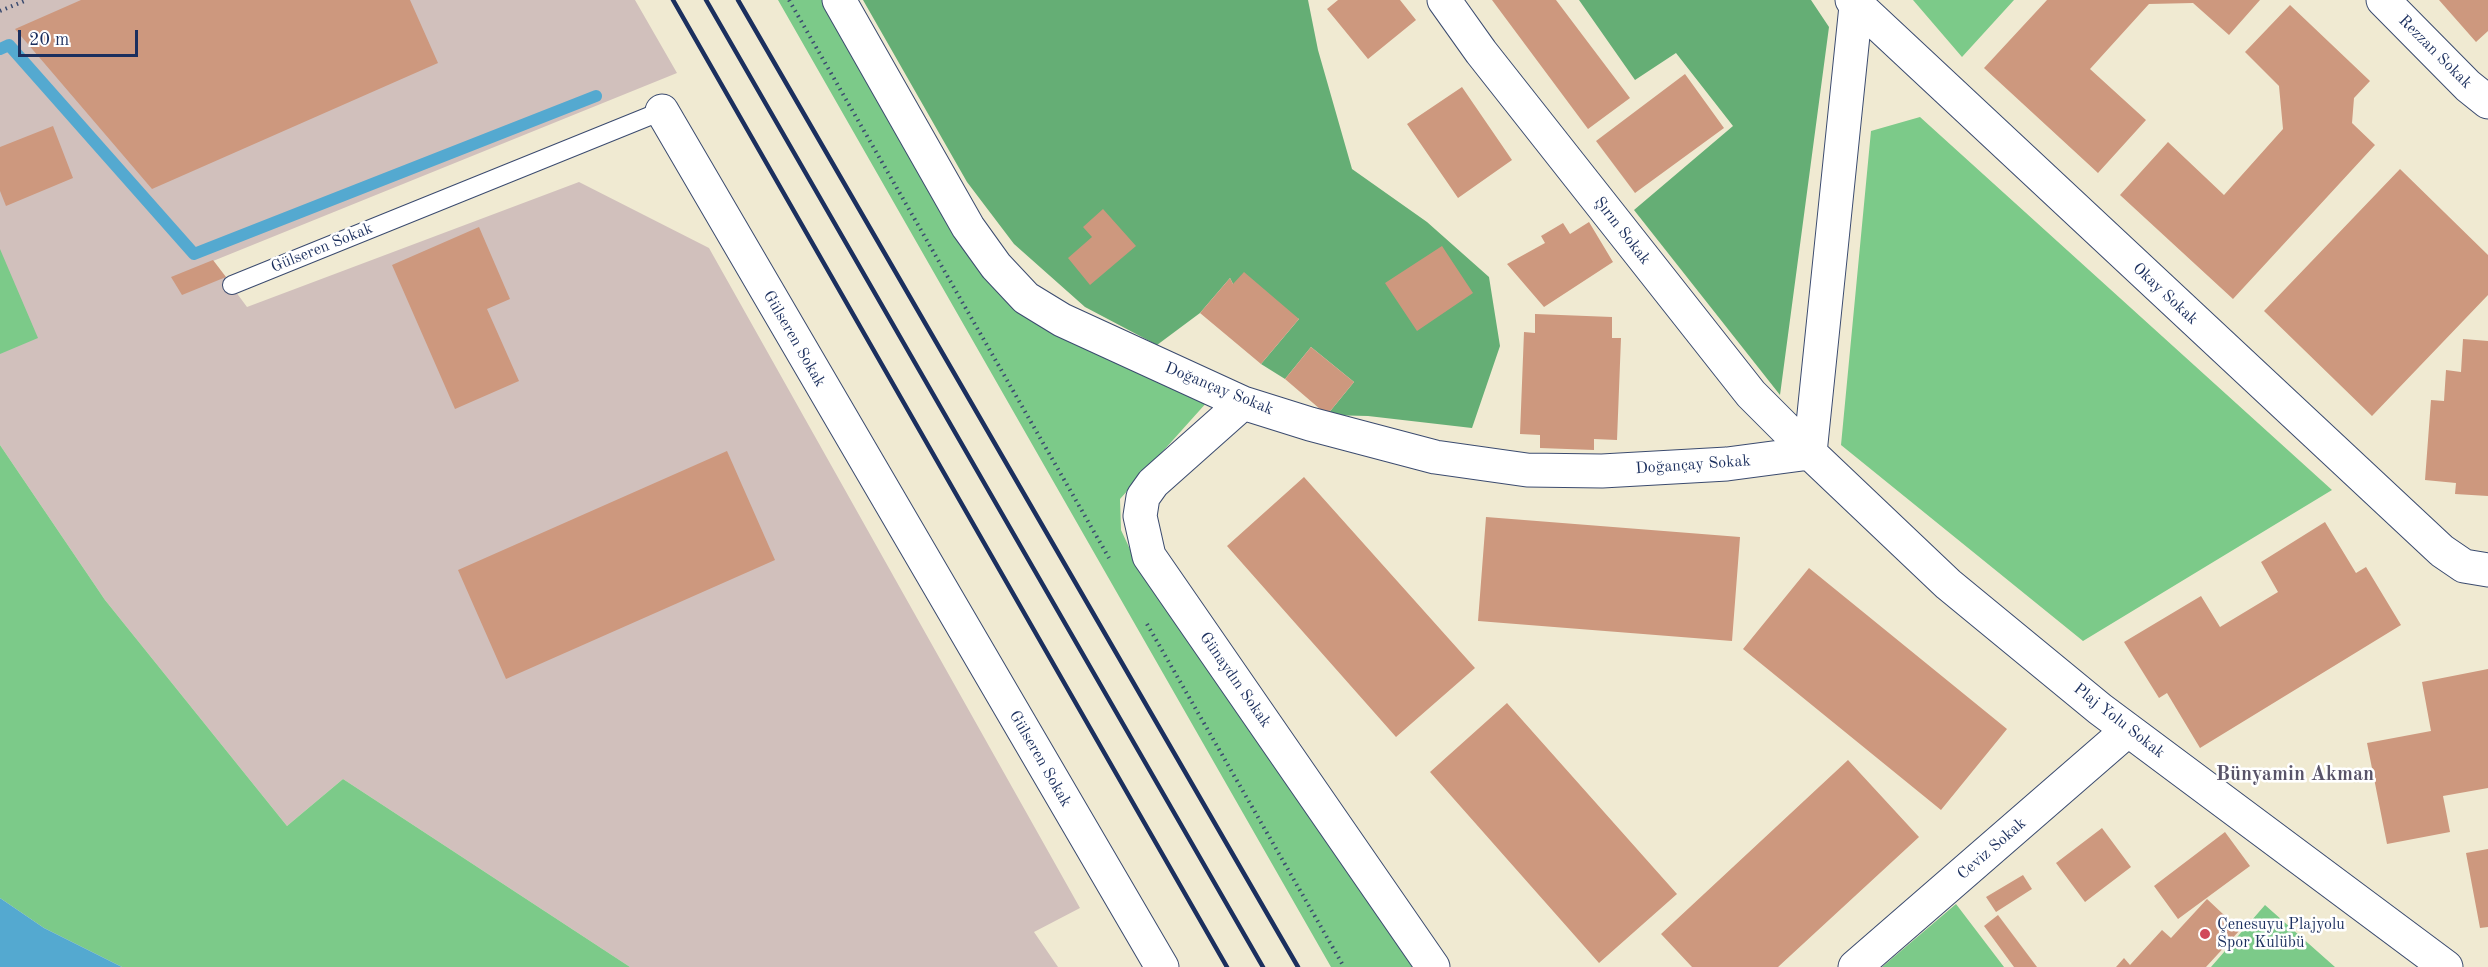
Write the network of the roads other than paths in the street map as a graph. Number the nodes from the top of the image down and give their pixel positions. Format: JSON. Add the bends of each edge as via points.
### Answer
{"nodes":[{"id":1,"x":838,"y":0,"type":"edge"},
{"id":2,"x":1444,"y":0,"type":"edge"},
{"id":3,"x":2383,"y":0,"type":"edge"},
{"id":4,"x":1854,"y":3,"type":"edge"},
{"id":5,"x":2488,"y":102,"type":"edge"},
{"id":6,"x":662,"y":111,"type":"joint"},
{"id":7,"x":232,"y":285,"type":"dead end"},
{"id":8,"x":1243,"y":403,"type":"junction"},
{"id":9,"x":1810,"y":453,"type":"junction"},
{"id":10,"x":2488,"y":570,"type":"edge"},
{"id":11,"x":2128,"y":730,"type":"junction"},
{"id":12,"x":1162,"y":967,"type":"edge"},
{"id":13,"x":1433,"y":967,"type":"edge"},
{"id":14,"x":1855,"y":967,"type":"edge"},
{"id":15,"x":2446,"y":967,"type":"edge"}],
"edges":[{"from":1,"to":8,"type":"street","name":"Doğançay Sokak","via":[[968,227],[1026,298],[1062,320]]},
{"from":2,"to":9,"type":"street","name":"Şırın Sokak","via":[[1488,62],[1751,394]]},
{"from":3,"to":5,"type":"street","name":"Rezzan Sokak"},
{"from":4,"to":9,"type":"street"},
{"from":4,"to":10,"type":"street","name":"Okay Sokak","via":[[2442,551],[2464,567]]},
{"from":6,"to":7,"type":"lane","name":"Gülseren Sokak"},
{"from":6,"to":12,"type":"street","name":"Gülseren Sokak"},
{"from":8,"to":9,"type":"street","name":"Doğançay Sokak","via":[[1435,457],[1527,470],[1602,471],[1704,465]]},
{"from":8,"to":13,"type":"street","name":"Günaydın Sokak","via":[[1153,483],[1143,497],[1140,516],[1149,556]]},
{"from":9,"to":11,"type":"street","name":"Plaj Yolu Sokak","via":[[1948,584]]},
{"from":11,"to":14,"type":"street","name":"Ceviz Sokak"},
{"from":11,"to":15,"type":"street","name":"Plaj Yolu Sokak"}]}
